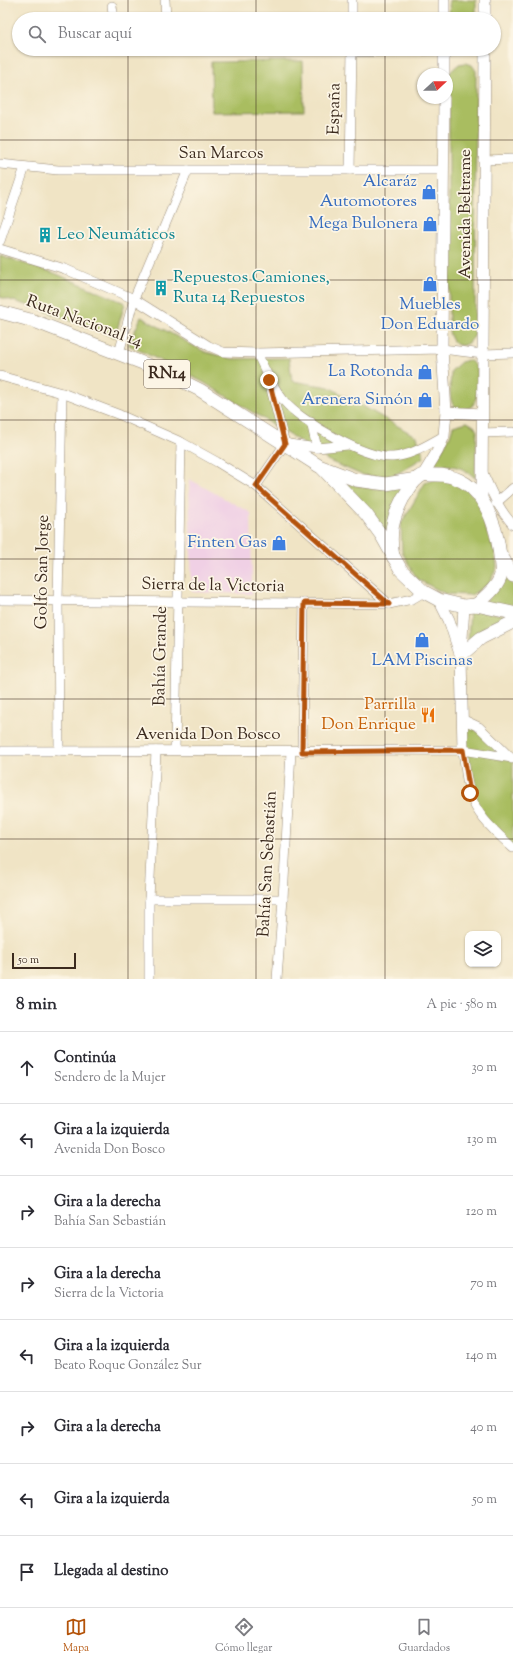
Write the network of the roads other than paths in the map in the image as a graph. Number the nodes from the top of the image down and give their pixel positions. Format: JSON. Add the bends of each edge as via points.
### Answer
{"nodes":[{"id":1,"x":165,"y":0,"type":"edge"},
{"id":2,"x":352,"y":0,"type":"edge"},
{"id":3,"x":444,"y":0,"type":"edge"},
{"id":4,"x":485,"y":0,"type":"edge"},
{"id":5,"x":112,"y":6,"type":"dead end"},
{"id":6,"x":113,"y":12,"type":"edge"},
{"id":7,"x":166,"y":12,"type":"edge"},
{"id":8,"x":352,"y":12,"type":"edge"},
{"id":9,"x":444,"y":12,"type":"edge"},
{"id":10,"x":485,"y":12,"type":"edge"},
{"id":11,"x":352,"y":56,"type":"edge"},
{"id":12,"x":444,"y":56,"type":"edge"},
{"id":13,"x":484,"y":56,"type":"edge"},
{"id":14,"x":444,"y":68,"type":"edge"},
{"id":15,"x":444,"y":104,"type":"edge"},
{"id":16,"x":513,"y":159,"type":"edge"},
{"id":17,"x":484,"y":160,"type":"junction"},
{"id":18,"x":0,"y":164,"type":"edge"},
{"id":19,"x":25,"y":168,"type":"junction"},
{"id":20,"x":188,"y":170,"type":"junction"},
{"id":21,"x":350,"y":170,"type":"junction"},
{"id":22,"x":443,"y":170,"type":"junction"},
{"id":23,"x":0,"y":241,"type":"edge"},
{"id":24,"x":0,"y":249,"type":"edge"},
{"id":25,"x":134,"y":299,"type":"junction"},
{"id":26,"x":0,"y":312,"type":"edge"},
{"id":27,"x":442,"y":349,"type":"junction"},
{"id":28,"x":257,"y":353,"type":"junction"},
{"id":29,"x":513,"y":353,"type":"edge"},
{"id":30,"x":119,"y":354,"type":"junction"},
{"id":31,"x":482,"y":354,"type":"junction"},
{"id":32,"x":0,"y":376,"type":"edge"},
{"id":33,"x":269,"y":380,"type":"junction"},
{"id":34,"x":62,"y":393,"type":"junction"},
{"id":35,"x":446,"y":412,"type":"junction"},
{"id":36,"x":482,"y":414,"type":"junction"},
{"id":37,"x":311,"y":422,"type":"junction"},
{"id":38,"x":513,"y":432,"type":"edge"},
{"id":39,"x":482,"y":433,"type":"junction"},
{"id":40,"x":444,"y":436,"type":"junction"},
{"id":41,"x":181,"y":442,"type":"junction"},
{"id":42,"x":285,"y":444,"type":"junction"},
{"id":43,"x":348,"y":445,"type":"junction"},
{"id":44,"x":317,"y":448,"type":"junction"},
{"id":45,"x":319,"y":466,"type":"junction"},
{"id":46,"x":482,"y":472,"type":"junction"},
{"id":47,"x":420,"y":477,"type":"junction"},
{"id":48,"x":256,"y":486,"type":"junction"},
{"id":49,"x":513,"y":488,"type":"edge"},
{"id":50,"x":482,"y":499,"type":"junction"},
{"id":51,"x":496,"y":503,"type":"junction"},
{"id":52,"x":513,"y":525,"type":"edge"},
{"id":53,"x":499,"y":551,"type":"junction"},
{"id":54,"x":393,"y":557,"type":"junction"},
{"id":55,"x":513,"y":576,"type":"edge"},
{"id":56,"x":424,"y":592,"type":"junction"},
{"id":57,"x":0,"y":600,"type":"edge"},
{"id":58,"x":439,"y":600,"type":"junction"},
{"id":59,"x":58,"y":601,"type":"junction"},
{"id":60,"x":178,"y":602,"type":"junction"},
{"id":61,"x":304,"y":603,"type":"junction"},
{"id":62,"x":389,"y":604,"type":"junction"},
{"id":63,"x":470,"y":605,"type":"junction"},
{"id":64,"x":513,"y":613,"type":"edge"},
{"id":65,"x":513,"y":622,"type":"edge"},
{"id":66,"x":461,"y":655,"type":"junction"},
{"id":67,"x":462,"y":719,"type":"junction"},
{"id":68,"x":176,"y":750,"type":"junction"},
{"id":69,"x":463,"y":750,"type":"junction"},
{"id":70,"x":0,"y":751,"type":"edge"},
{"id":71,"x":59,"y":751,"type":"junction"},
{"id":72,"x":156,"y":751,"type":"junction"},
{"id":73,"x":291,"y":752,"type":"junction"},
{"id":74,"x":302,"y":752,"type":"junction"},
{"id":75,"x":512,"y":758,"type":"edge"},
{"id":76,"x":513,"y":848,"type":"edge"},
{"id":77,"x":149,"y":899,"type":"junction"},
{"id":78,"x":283,"y":899,"type":"junction"},
{"id":79,"x":149,"y":979,"type":"edge"},
{"id":80,"x":277,"y":979,"type":"edge"}],
"edges":[{"from":1,"to":7,"type":"street"},
{"from":2,"to":8,"type":"street"},
{"from":3,"to":9,"type":"main road"},
{"from":4,"to":10,"type":"main road"},
{"from":5,"to":6,"type":"street"},
{"from":11,"to":21,"type":"street","name":"España"},
{"from":12,"to":14,"type":"main road"},
{"from":13,"to":17,"type":"main road","name":"Avenida Beltrame"},
{"from":15,"to":22,"type":"main road","name":"Avenida Beltrame"},
{"from":16,"to":17,"type":"street"},
{"from":17,"to":31,"type":"main road","name":"Avenida Beltrame"},
{"from":18,"to":19,"type":"street","name":"San Marcos"},
{"from":19,"to":20,"type":"street","name":"San Marcos"},
{"from":19,"to":23,"type":"street"},
{"from":20,"to":21,"type":"street","name":"San Marcos"},
{"from":20,"to":25,"type":"street"},
{"from":21,"to":22,"type":"street","name":"San Marcos"},
{"from":22,"to":27,"type":"main road","name":"Avenida Beltrame"},
{"from":24,"to":25,"type":"street","via":[[65,269]]},
{"from":25,"to":28,"type":"street","via":[[209,346],[224,352]]},
{"from":25,"to":30,"type":"street"},
{"from":26,"to":30,"type":"highway","name":"Ruta Nacional 14","number":"RN14","via":[[34,321]]},
{"from":27,"to":28,"type":"street"},
{"from":27,"to":31,"type":"street"},
{"from":27,"to":35,"type":"main road","name":"Avenida Beltrame"},
{"from":28,"to":33,"type":"street"},
{"from":29,"to":31,"type":"street"},
{"from":30,"to":42,"type":"highway","name":"Ruta Nacional 14","number":"RN14","via":[[200,390]]},
{"from":31,"to":36,"type":"main road","name":"Avenida Beltrame"},
{"from":32,"to":34,"type":"street"},
{"from":33,"to":37,"type":"street","via":[[285,402]]},
{"from":33,"to":42,"type":"street"},
{"from":34,"to":41,"type":"street"},
{"from":34,"to":59,"type":"street","name":"Golfo San Jorge"},
{"from":35,"to":36,"type":"main road"},
{"from":35,"to":40,"type":"main road","name":"Avenida Beltrame"},
{"from":36,"to":39,"type":"main road","name":"Avenida Beltrame"},
{"from":37,"to":43,"type":"street"},
{"from":37,"to":44,"type":"street"},
{"from":38,"to":39,"type":"street"},
{"from":39,"to":46,"type":"main road","name":"Avenida Beltrame"},
{"from":40,"to":43,"type":"street","via":[[419,449],[395,457],[381,457]]},
{"from":40,"to":47,"type":"main road","name":"Avenida Beltrame","via":[[437,452]]},
{"from":41,"to":48,"type":"street"},
{"from":41,"to":60,"type":"street","name":"Bahía Grande"},
{"from":42,"to":44,"type":"street"},
{"from":42,"to":45,"type":"highway","name":"Ruta Nacional 14","number":"RN14"},
{"from":42,"to":48,"type":"street"},
{"from":43,"to":44,"type":"street"},
{"from":45,"to":47,"type":"highway","name":"Ruta Nacional 14","number":"RN14","via":[[356,480],[386,484]]},
{"from":45,"to":54,"type":"highway","name":"Ruta Nacional 14","number":"RN14","via":[[366,514]]},
{"from":46,"to":50,"type":"main road","name":"Avenida Beltrame"},
{"from":46,"to":51,"type":"street"},
{"from":47,"to":50,"type":"highway","name":"Ruta Nacional 14","number":"RN14","via":[[440,474],[457,478],[471,486]]},
{"from":47,"to":54,"type":"highway","name":"Ruta Nacional 14","number":"RN14","via":[[398,507],[390,540]]},
{"from":48,"to":62,"type":"street"},
{"from":49,"to":51,"type":"street"},
{"from":50,"to":53,"type":"highway","name":"Ruta Nacional 14","number":"RN14","via":[[494,527]]},
{"from":51,"to":52,"type":"street"},
{"from":53,"to":55,"type":"highway","name":"Ruta Nacional 14","number":"RN14"},
{"from":53,"to":63,"type":"highway","name":"Ruta Nacional 14","number":"RN14","via":[[501,577],[491,592]]},
{"from":54,"to":56,"type":"highway","name":"Ruta Nacional 14","number":"RN14","via":[[401,570]]},
{"from":56,"to":58,"type":"highway","name":"Ruta Nacional 14","number":"RN14"},
{"from":56,"to":62,"type":"street","name":"Sierra de la Victoria"},
{"from":57,"to":59,"type":"street","name":"Sierra de la Victoria"},
{"from":58,"to":63,"type":"highway","name":"Ruta Nacional 14","number":"RN14"},
{"from":58,"to":66,"type":"main road"},
{"from":59,"to":60,"type":"street","name":"Sierra de la Victoria"},
{"from":59,"to":71,"type":"street","name":"Golfo San Jorge"},
{"from":60,"to":61,"type":"street","name":"Sierra de la Victoria"},
{"from":60,"to":68,"type":"street","name":"Bahía Grande"},
{"from":61,"to":62,"type":"street","name":"Sierra de la Victoria"},
{"from":61,"to":74,"type":"street"},
{"from":63,"to":64,"type":"highway","name":"Ruta Nacional 14","number":"RN14"},
{"from":63,"to":66,"type":"main road"},
{"from":65,"to":66,"type":"highway","via":[[481,638]]},
{"from":66,"to":67,"type":"main road"},
{"from":67,"to":69,"type":"main road"},
{"from":67,"to":75,"type":"street","via":[[479,727]]},
{"from":68,"to":72,"type":"street","name":"Avenida Don Bosco"},
{"from":68,"to":73,"type":"street","name":"Avenida Don Bosco"},
{"from":69,"to":74,"type":"street","name":"Avenida Don Bosco"},
{"from":69,"to":75,"type":"street","name":"Avenida Don Bosco"},
{"from":69,"to":76,"type":"street","via":[[470,793],[477,808],[488,825]]},
{"from":70,"to":71,"type":"street","name":"Avenida Don Bosco"},
{"from":71,"to":72,"type":"street","name":"Avenida Don Bosco"},
{"from":72,"to":77,"type":"street"},
{"from":73,"to":74,"type":"street","name":"Avenida Don Bosco"},
{"from":73,"to":78,"type":"street","name":"Bahía San Sebastián"},
{"from":77,"to":78,"type":"street"},
{"from":77,"to":79,"type":"street"},
{"from":78,"to":80,"type":"street","name":"Bahía San Sebastián"}]}
